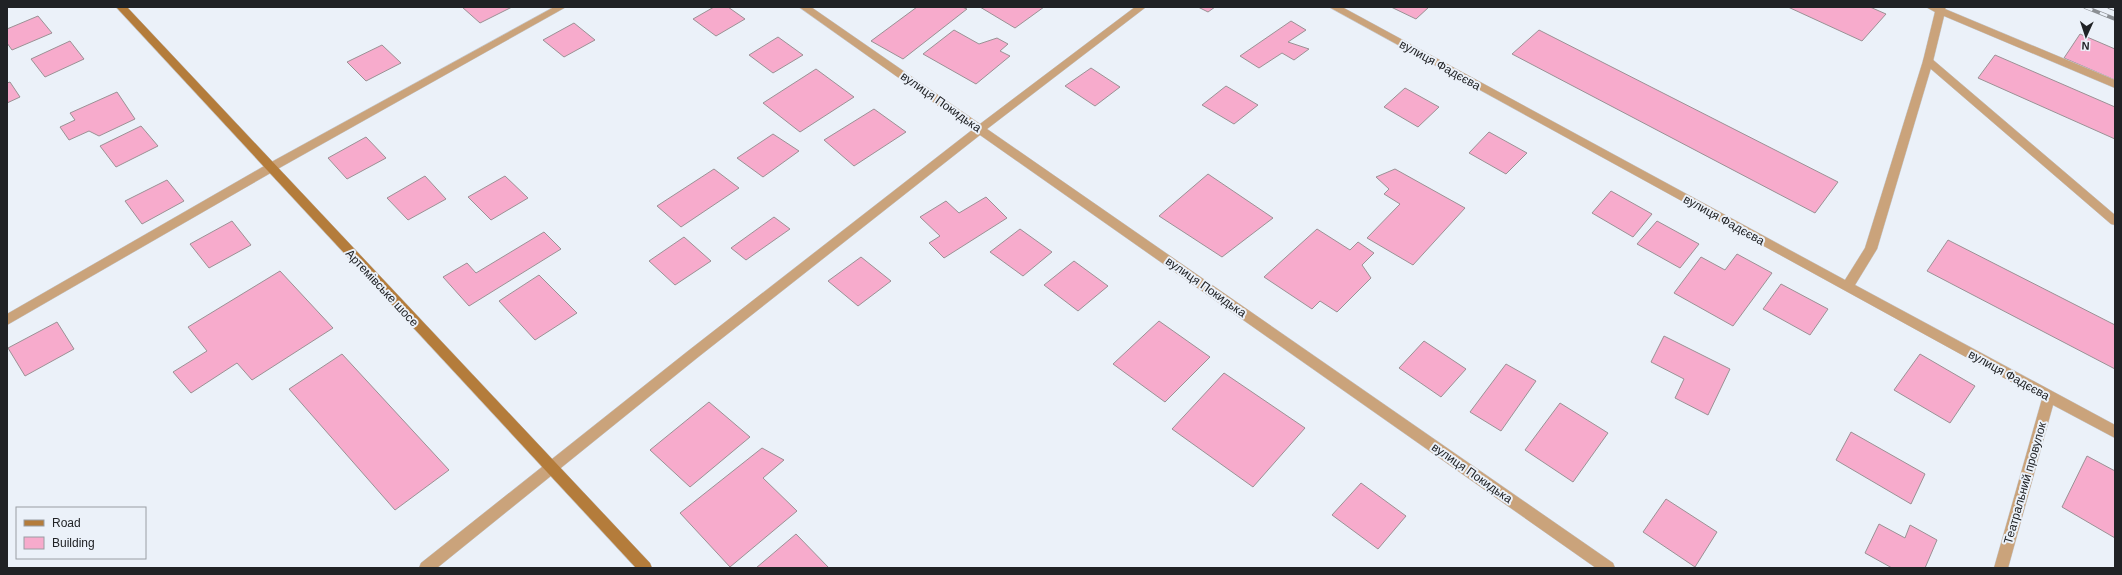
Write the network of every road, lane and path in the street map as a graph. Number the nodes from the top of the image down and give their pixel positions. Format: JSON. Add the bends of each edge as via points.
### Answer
{"nodes":[{"id":1,"x":121,"y":7,"type":"edge"},
{"id":2,"x":561,"y":7,"type":"edge"},
{"id":3,"x":804,"y":7,"type":"edge"},
{"id":4,"x":1142,"y":7,"type":"edge"},
{"id":5,"x":1334,"y":7,"type":"edge"},
{"id":6,"x":1937,"y":8,"type":"edge"},
{"id":7,"x":1928,"y":61,"type":"junction"},
{"id":8,"x":2115,"y":84,"type":"edge"},
{"id":9,"x":979,"y":129,"type":"junction"},
{"id":10,"x":270,"y":168,"type":"junction"},
{"id":11,"x":2115,"y":222,"type":"edge"},
{"id":12,"x":1848,"y":287,"type":"junction"},
{"id":13,"x":7,"y":320,"type":"edge"},
{"id":14,"x":2049,"y":398,"type":"junction"},
{"id":15,"x":2115,"y":432,"type":"edge"},
{"id":16,"x":550,"y":468,"type":"junction"},
{"id":17,"x":426,"y":568,"type":"edge"},
{"id":18,"x":645,"y":568,"type":"edge"},
{"id":19,"x":1608,"y":568,"type":"edge"},
{"id":20,"x":2001,"y":568,"type":"edge"}],
"edges":[{"from":1,"to":10,"type":"main road","name":"Артемівське шосе"},
{"from":2,"to":10,"type":"street"},
{"from":3,"to":9,"type":"street","name":"вулиця Покидька"},
{"from":4,"to":9,"type":"street"},
{"from":5,"to":12,"type":"street","name":"вулиця Фадєєва"},
{"from":6,"to":7,"type":"street"},
{"from":6,"to":8,"type":"street"},
{"from":7,"to":11,"type":"street"},
{"from":7,"to":12,"type":"street","via":[[1871,249]]},
{"from":9,"to":16,"type":"street"},
{"from":9,"to":19,"type":"street","name":"вулиця Покидька"},
{"from":10,"to":13,"type":"street"},
{"from":10,"to":16,"type":"main road","name":"Артемівське шосе"},
{"from":12,"to":14,"type":"street","name":"вулиця Фадєєва"},
{"from":14,"to":15,"type":"street","name":"вулиця Фадєєва"},
{"from":14,"to":20,"type":"street","name":"Театральний провулок"},
{"from":16,"to":17,"type":"street"},
{"from":16,"to":18,"type":"main road","name":"Артемівське шосе"}]}
